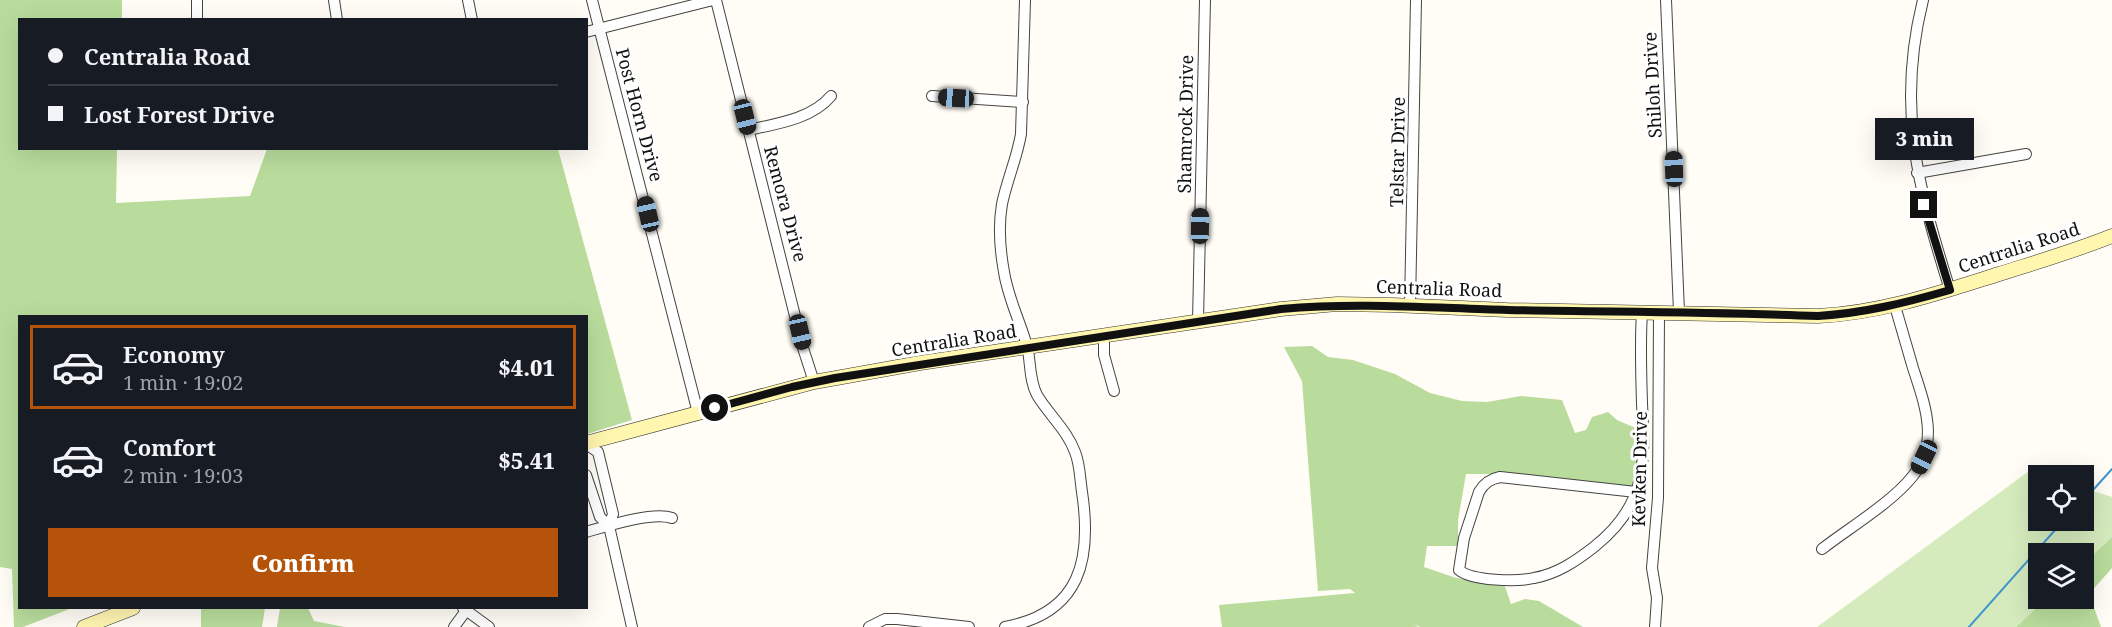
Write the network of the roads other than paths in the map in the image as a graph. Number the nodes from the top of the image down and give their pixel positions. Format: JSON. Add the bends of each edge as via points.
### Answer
{"nodes":[{"id":1,"x":197,"y":0,"type":"edge"},
{"id":2,"x":334,"y":0,"type":"edge"},
{"id":3,"x":468,"y":0,"type":"edge"},
{"id":4,"x":592,"y":0,"type":"edge"},
{"id":5,"x":714,"y":0,"type":"edge"},
{"id":6,"x":1025,"y":0,"type":"edge"},
{"id":7,"x":1205,"y":0,"type":"edge"},
{"id":8,"x":1416,"y":0,"type":"edge"},
{"id":9,"x":1666,"y":0,"type":"edge"},
{"id":10,"x":1923,"y":0,"type":"edge"},
{"id":11,"x":197,"y":18,"type":"edge"},
{"id":12,"x":338,"y":18,"type":"edge"},
{"id":13,"x":472,"y":18,"type":"edge"},
{"id":14,"x":600,"y":29,"type":"junction"},
{"id":15,"x":588,"y":32,"type":"edge"},
{"id":16,"x":831,"y":96,"type":"dead end"},
{"id":17,"x":932,"y":96,"type":"dead end"},
{"id":18,"x":1023,"y":102,"type":"junction"},
{"id":19,"x":748,"y":130,"type":"junction"},
{"id":20,"x":2026,"y":154,"type":"dead end"},
{"id":21,"x":1917,"y":173,"type":"junction"},
{"id":22,"x":2112,"y":236,"type":"edge"},
{"id":23,"x":1950,"y":290,"type":"junction"},
{"id":24,"x":1410,"y":305,"type":"junction"},
{"id":25,"x":1895,"y":306,"type":"junction"},
{"id":26,"x":1642,"y":312,"type":"junction"},
{"id":27,"x":1659,"y":312,"type":"junction"},
{"id":28,"x":1680,"y":312,"type":"junction"},
{"id":29,"x":1198,"y":321,"type":"junction"},
{"id":30,"x":1104,"y":336,"type":"junction"},
{"id":31,"x":1027,"y":348,"type":"junction"},
{"id":32,"x":814,"y":382,"type":"junction"},
{"id":33,"x":1114,"y":391,"type":"dead end"},
{"id":34,"x":698,"y":413,"type":"junction"},
{"id":35,"x":588,"y":442,"type":"edge"},
{"id":36,"x":588,"y":444,"type":"edge"},
{"id":37,"x":588,"y":482,"type":"edge"},
{"id":38,"x":1636,"y":492,"type":"junction"},
{"id":39,"x":672,"y":518,"type":"dead end"},
{"id":40,"x":609,"y":526,"type":"junction"},
{"id":41,"x":588,"y":531,"type":"edge"},
{"id":42,"x":1822,"y":549,"type":"dead end"},
{"id":43,"x":131,"y":609,"type":"edge"},
{"id":44,"x":465,"y":609,"type":"edge"},
{"id":45,"x":467,"y":609,"type":"edge"},
{"id":46,"x":84,"y":627,"type":"edge"},
{"id":47,"x":454,"y":627,"type":"edge"},
{"id":48,"x":489,"y":627,"type":"edge"},
{"id":49,"x":632,"y":627,"type":"edge"},
{"id":50,"x":868,"y":627,"type":"edge"},
{"id":51,"x":969,"y":627,"type":"edge"},
{"id":52,"x":1005,"y":627,"type":"edge"},
{"id":53,"x":1655,"y":627,"type":"edge"}],
"edges":[{"from":1,"to":11,"type":"street"},
{"from":2,"to":12,"type":"street"},
{"from":3,"to":13,"type":"street"},
{"from":4,"to":14,"type":"street","name":"Post Horn Drive"},
{"from":5,"to":14,"type":"street"},
{"from":5,"to":19,"type":"street","name":"Remora Drive"},
{"from":6,"to":18,"type":"street"},
{"from":7,"to":29,"type":"street","name":"Shamrock Drive"},
{"from":8,"to":24,"type":"street","name":"Telstar Drive"},
{"from":9,"to":28,"type":"street","name":"Shiloh Drive"},
{"from":10,"to":21,"type":"street","via":[[1911,76]]},
{"from":14,"to":15,"type":"street"},
{"from":14,"to":34,"type":"street","name":"Post Horn Drive"},
{"from":16,"to":19,"type":"street","via":[[812,112]]},
{"from":17,"to":18,"type":"street"},
{"from":18,"to":31,"type":"street","via":[[1020,143],[1002,204],[1000,238],[1004,274]]},
{"from":19,"to":32,"type":"street","name":"Remora Drive"},
{"from":20,"to":21,"type":"street"},
{"from":21,"to":23,"type":"street"},
{"from":22,"to":23,"type":"main road","name":"Centralia Road"},
{"from":23,"to":25,"type":"main road","name":"Centralia Road"},
{"from":24,"to":26,"type":"main road","name":"Centralia Road"},
{"from":24,"to":29,"type":"main road","name":"Centralia Road","via":[[1317,305]]},
{"from":25,"to":28,"type":"main road","name":"Centralia Road","via":[[1818,316]]},
{"from":25,"to":42,"type":"street","via":[[1926,409],[1927,446],[1905,485]]},
{"from":26,"to":27,"type":"main road","name":"Centralia Road"},
{"from":26,"to":38,"type":"street","via":[[1644,453]]},
{"from":27,"to":28,"type":"main road","name":"Centralia Road"},
{"from":27,"to":53,"type":"street","name":"Kevken Drive","via":[[1658,498],[1652,568],[1657,598]]},
{"from":29,"to":30,"type":"main road","name":"Centralia Road"},
{"from":30,"to":31,"type":"main road","name":"Centralia Road"},
{"from":30,"to":33,"type":"street","via":[[1104,355]]},
{"from":31,"to":32,"type":"main road","name":"Centralia Road"},
{"from":31,"to":52,"type":"street","via":[[1037,394],[1068,435],[1076,454],[1086,538],[1083,559],[1068,593],[1049,611]]},
{"from":32,"to":34,"type":"main road","name":"Centralia Road"},
{"from":34,"to":35,"type":"main road","name":"Centralia Road"},
{"from":36,"to":40,"type":"street","via":[[598,452],[613,514]]},
{"from":37,"to":40,"type":"street","via":[[600,517]]},
{"from":38,"to":38,"type":"street","via":[[1609,534],[1555,572],[1511,582],[1459,570],[1464,538],[1479,492],[1493,479]]},
{"from":39,"to":40,"type":"street","via":[[653,515]]},
{"from":40,"to":41,"type":"street"},
{"from":40,"to":49,"type":"street"},
{"from":43,"to":46,"type":"main road"},
{"from":44,"to":47,"type":"street"},
{"from":45,"to":48,"type":"street"},
{"from":50,"to":51,"type":"street","via":[[897,619]]}]}
